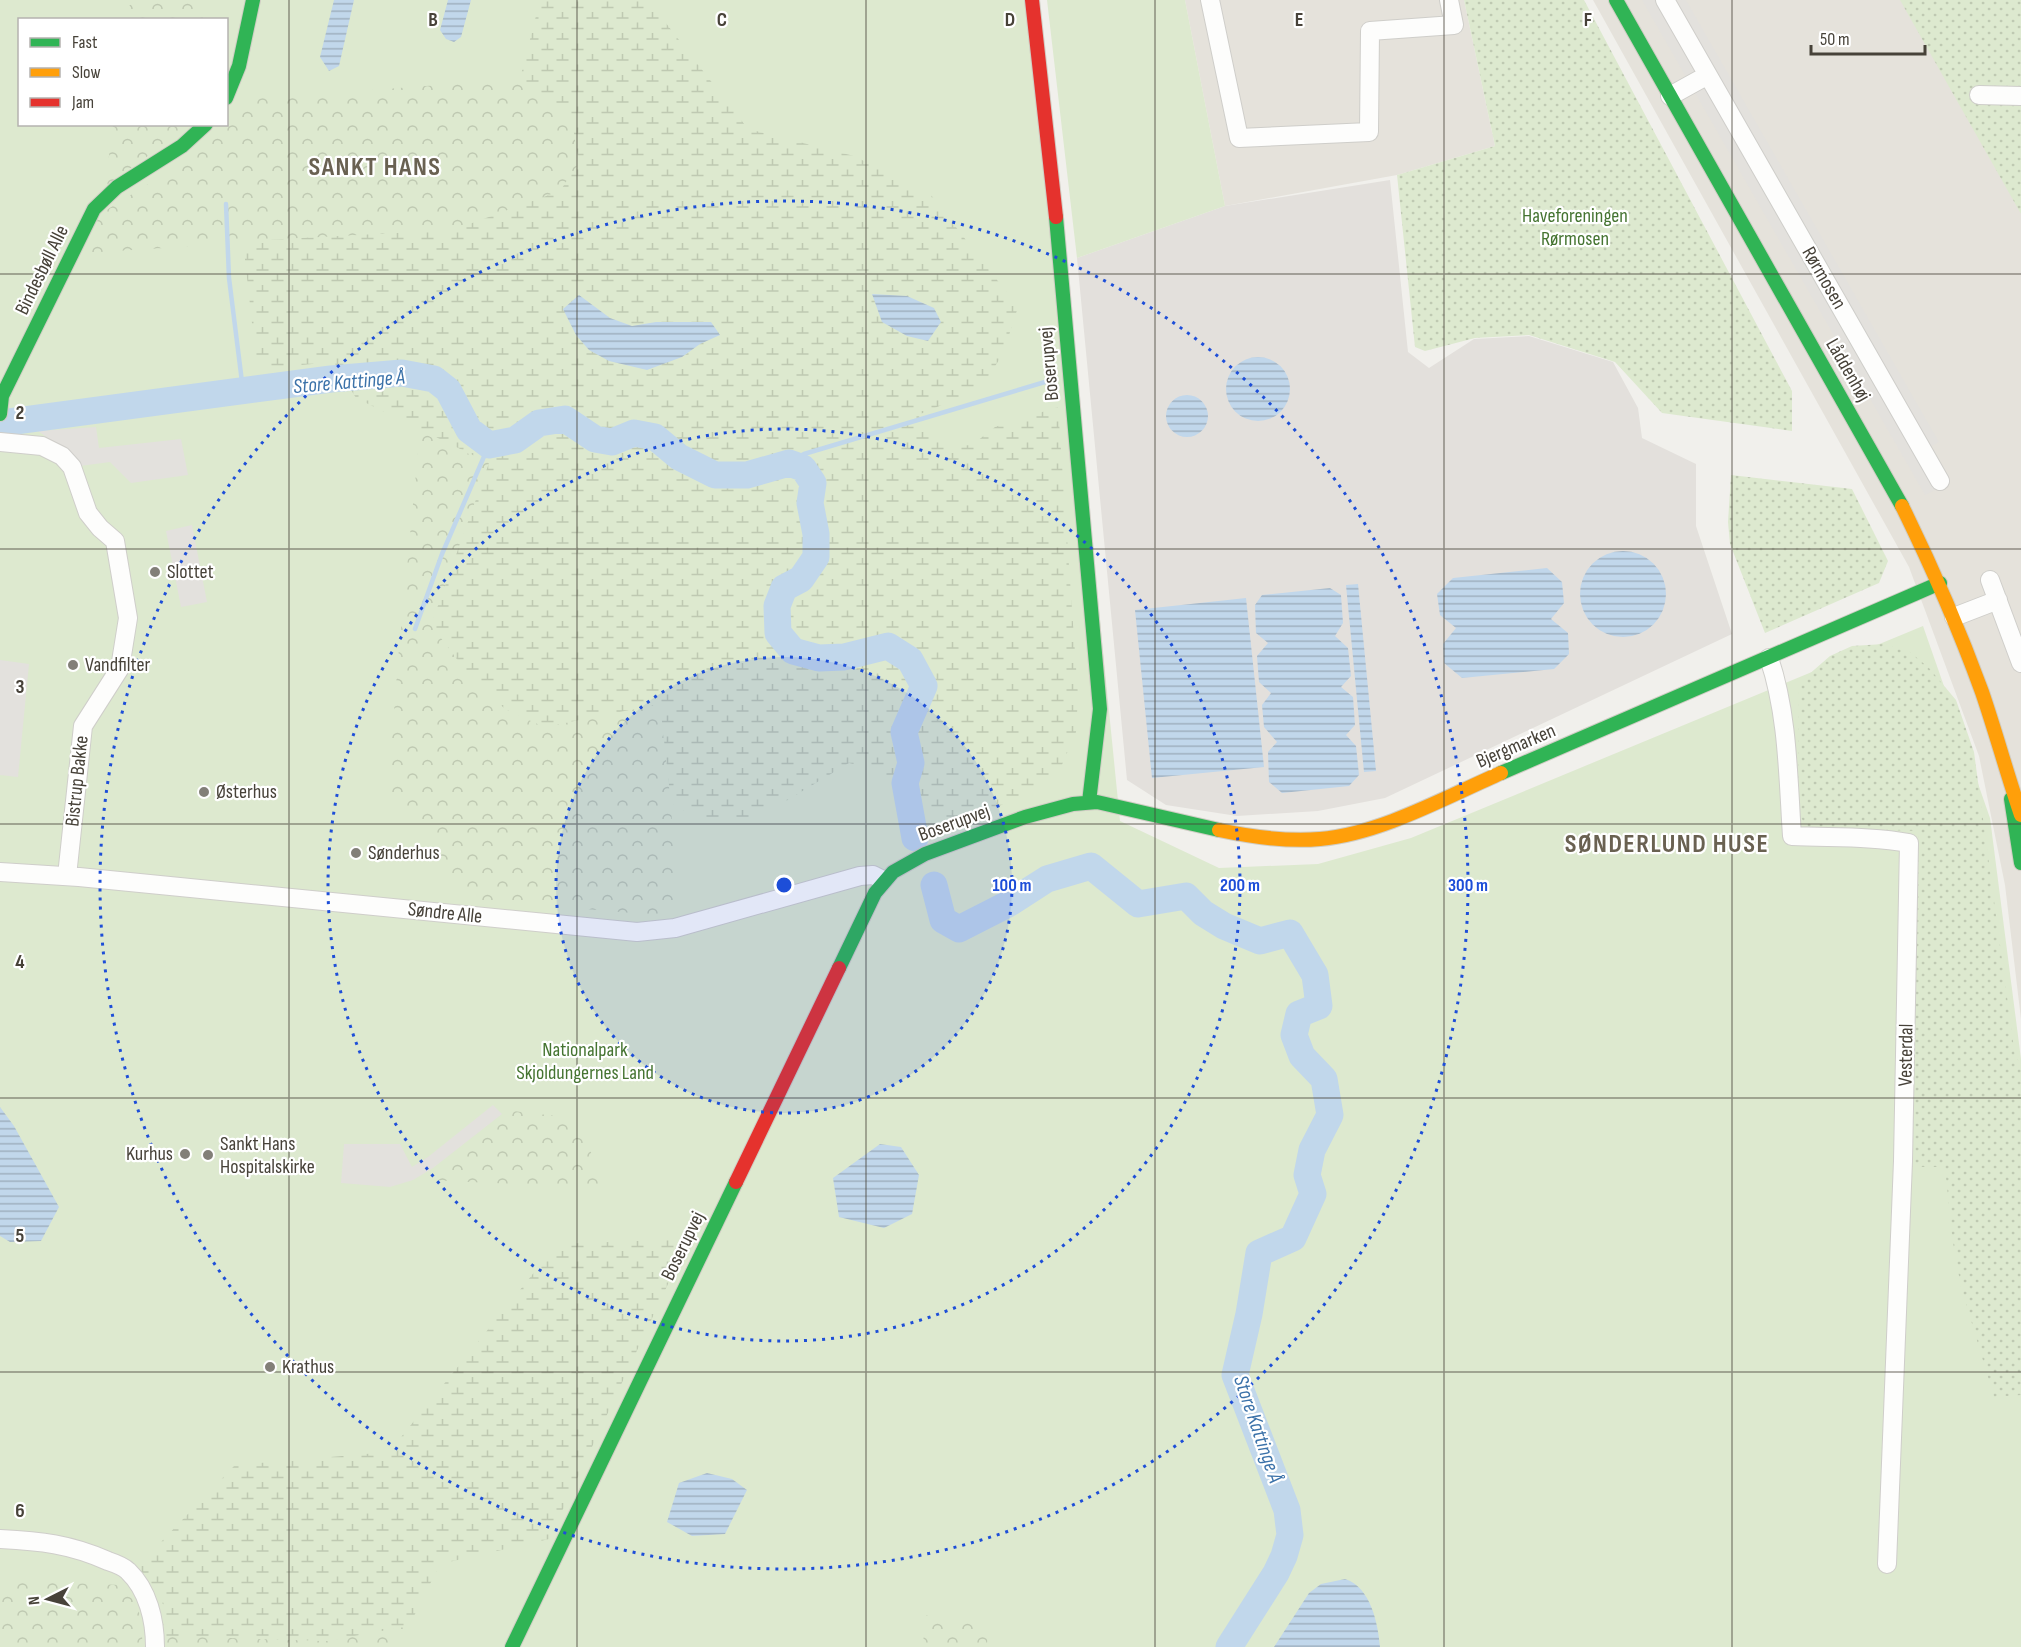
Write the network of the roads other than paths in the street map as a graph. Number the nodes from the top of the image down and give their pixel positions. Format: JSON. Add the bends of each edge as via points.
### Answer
{"nodes":[{"id":1,"x":253,"y":0,"type":"edge"},
{"id":2,"x":1032,"y":0,"type":"edge"},
{"id":3,"x":1210,"y":0,"type":"edge"},
{"id":4,"x":1449,"y":0,"type":"edge"},
{"id":5,"x":1616,"y":0,"type":"edge"},
{"id":6,"x":1665,"y":0,"type":"edge"},
{"id":7,"x":1708,"y":75,"type":"junction"},
{"id":8,"x":228,"y":93,"type":"edge"},
{"id":9,"x":1979,"y":95,"type":"dead end"},
{"id":10,"x":1670,"y":96,"type":"junction"},
{"id":11,"x":2021,"y":96,"type":"edge"},
{"id":12,"x":204,"y":126,"type":"edge"},
{"id":13,"x":1,"y":402,"type":"edge"},
{"id":14,"x":0,"y":442,"type":"edge"},
{"id":15,"x":1940,"y":481,"type":"dead end"},
{"id":16,"x":1990,"y":580,"type":"dead end"},
{"id":17,"x":1940,"y":584,"type":"junction"},
{"id":18,"x":1998,"y":600,"type":"junction"},
{"id":19,"x":1954,"y":617,"type":"junction"},
{"id":20,"x":1769,"y":658,"type":"junction"},
{"id":21,"x":2021,"y":663,"type":"edge"},
{"id":22,"x":2007,"y":777,"type":"junction"},
{"id":23,"x":1089,"y":802,"type":"junction"},
{"id":24,"x":2021,"y":815,"type":"edge"},
{"id":25,"x":2021,"y":863,"type":"edge"},
{"id":26,"x":0,"y":872,"type":"edge"},
{"id":27,"x":67,"y":876,"type":"junction"},
{"id":28,"x":883,"y":880,"type":"junction"},
{"id":29,"x":0,"y":1539,"type":"edge"},
{"id":30,"x":1887,"y":1564,"type":"dead end"},
{"id":31,"x":155,"y":1647,"type":"edge"},
{"id":32,"x":512,"y":1647,"type":"edge"}],
"edges":[{"from":1,"to":8,"type":"street","via":[[240,66]]},
{"from":2,"to":23,"type":"street","name":"Boserupvej","via":[[1059,249],[1100,710]]},
{"from":3,"to":4,"type":"street","via":[[1239,138],[1370,132],[1370,31],[1454,25]]},
{"from":5,"to":10,"type":"street","name":"Låddenhøj"},
{"from":6,"to":7,"type":"street","name":"Rørmosen"},
{"from":7,"to":10,"type":"street"},
{"from":7,"to":15,"type":"street","name":"Rørmosen"},
{"from":9,"to":11,"type":"street"},
{"from":10,"to":17,"type":"street","name":"Låddenhøj","via":[[1901,504]]},
{"from":12,"to":13,"type":"street","name":"Bindesbøll Alle","via":[[182,146],[117,187],[94,209]]},
{"from":14,"to":27,"type":"street","name":"Bistrup Bakke","via":[[42,446],[62,456],[72,467],[88,513],[115,541],[128,618],[120,668],[83,726]]},
{"from":16,"to":18,"type":"street"},
{"from":17,"to":19,"type":"street","name":"Låddenhøj"},
{"from":17,"to":20,"type":"street","name":"Bjergmarken"},
{"from":18,"to":19,"type":"street"},
{"from":18,"to":21,"type":"street"},
{"from":19,"to":22,"type":"street","name":"Låddenhøj"},
{"from":20,"to":23,"type":"street","name":"Bjergmarken","via":[[1382,825],[1352,834],[1286,839]]},
{"from":20,"to":30,"type":"street","name":"Vesterdal","via":[[1777,681],[1786,747],[1792,836],[1880,838],[1909,843],[1903,1161]]},
{"from":22,"to":24,"type":"street","name":"Låddenhøj"},
{"from":22,"to":25,"type":"street","name":"Låddenhøj"},
{"from":23,"to":28,"type":"street","name":"Boserupvej","via":[[1052,809],[906,861]]},
{"from":26,"to":27,"type":"street","name":"Søndre Alle"},
{"from":27,"to":28,"type":"street","name":"Søndre Alle","via":[[637,932],[675,928],[860,876],[873,875]]},
{"from":28,"to":32,"type":"street","name":"Boserupvej"},
{"from":29,"to":31,"type":"street","via":[[48,1542],[90,1553],[127,1569],[142,1587],[151,1611]]}]}
